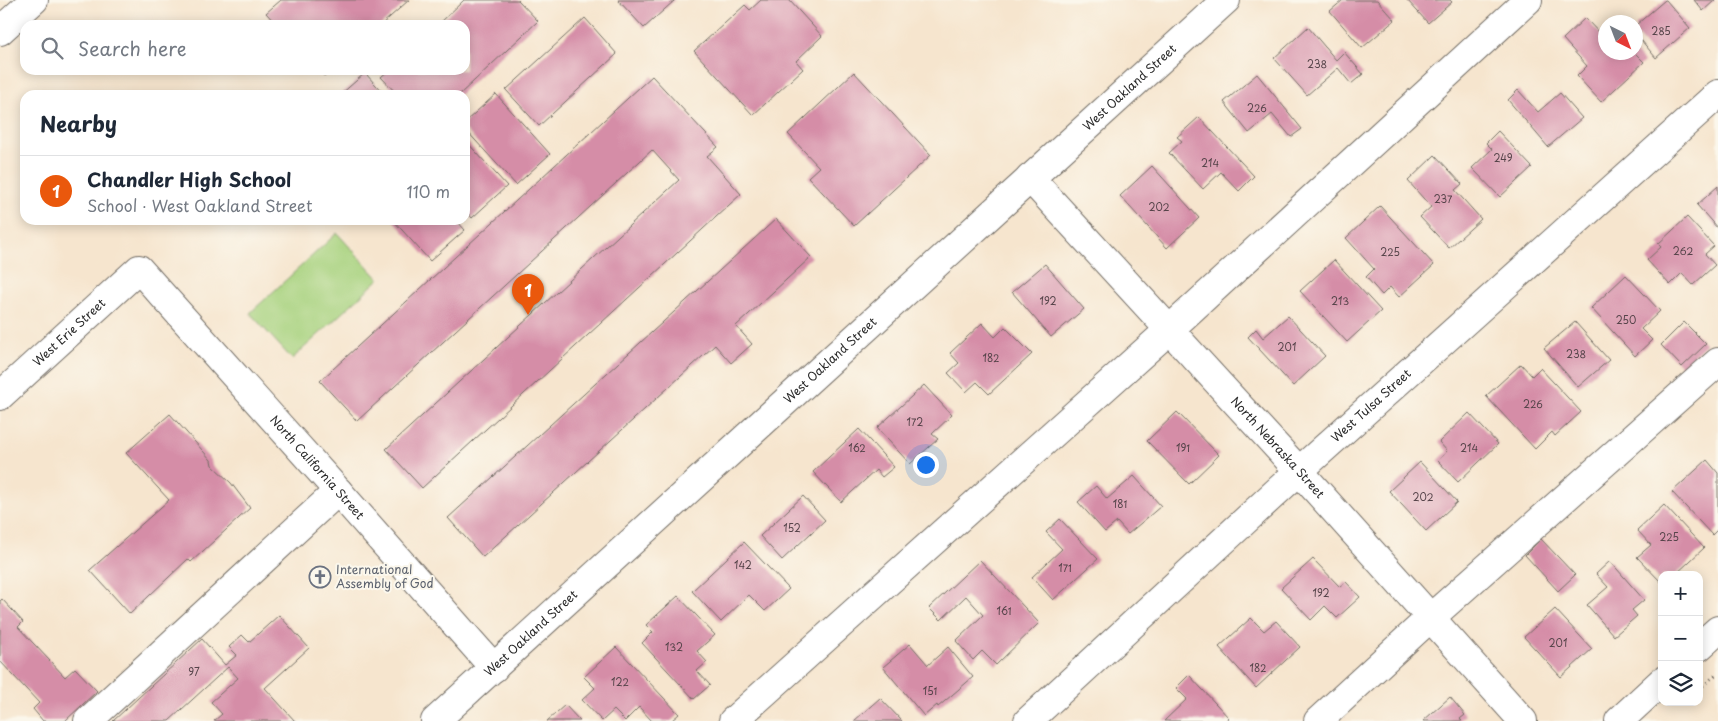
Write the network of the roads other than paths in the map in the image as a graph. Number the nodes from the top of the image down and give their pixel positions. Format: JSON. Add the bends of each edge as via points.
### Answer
{"nodes":[{"id":1,"x":34,"y":0,"type":"edge"},
{"id":2,"x":1226,"y":0,"type":"edge"},
{"id":3,"x":1528,"y":0,"type":"edge"},
{"id":4,"x":0,"y":31,"type":"edge"},
{"id":5,"x":1718,"y":94,"type":"edge"},
{"id":6,"x":1030,"y":178,"type":"junction"},
{"id":7,"x":138,"y":269,"type":"joint"},
{"id":8,"x":1169,"y":330,"type":"junction"},
{"id":9,"x":1718,"y":362,"type":"edge"},
{"id":10,"x":0,"y":396,"type":"edge"},
{"id":11,"x":1299,"y":472,"type":"junction"},
{"id":12,"x":338,"y":491,"type":"junction"},
{"id":13,"x":1431,"y":618,"type":"junction"},
{"id":14,"x":1718,"y":630,"type":"edge"},
{"id":15,"x":1703,"y":643,"type":"edge"},
{"id":16,"x":494,"y":668,"type":"junction"},
{"id":17,"x":1658,"y":685,"type":"edge"},
{"id":18,"x":88,"y":721,"type":"edge"},
{"id":19,"x":435,"y":721,"type":"edge"},
{"id":20,"x":733,"y":721,"type":"edge"},
{"id":21,"x":1028,"y":721,"type":"edge"},
{"id":22,"x":1318,"y":721,"type":"edge"},
{"id":23,"x":1523,"y":721,"type":"edge"},
{"id":24,"x":1619,"y":721,"type":"edge"}],
"edges":[{"from":1,"to":4,"type":"street"},
{"from":2,"to":6,"type":"street","name":"West Oakland Street"},
{"from":3,"to":8,"type":"street"},
{"from":5,"to":11,"type":"street","name":"West Tulsa Street"},
{"from":6,"to":8,"type":"street","name":"North Nebraska Street"},
{"from":6,"to":16,"type":"street","name":"West Oakland Street"},
{"from":7,"to":10,"type":"street","name":"West Erie Street"},
{"from":7,"to":12,"type":"street","name":"North California Street"},
{"from":8,"to":11,"type":"street","name":"North Nebraska Street"},
{"from":8,"to":20,"type":"street"},
{"from":9,"to":13,"type":"street"},
{"from":11,"to":13,"type":"street","name":"North Nebraska Street"},
{"from":11,"to":21,"type":"street","name":"West Tulsa Street"},
{"from":12,"to":16,"type":"street","name":"North California Street"},
{"from":12,"to":18,"type":"street"},
{"from":13,"to":22,"type":"street"},
{"from":13,"to":23,"type":"street","name":"North Nebraska Street"},
{"from":14,"to":15,"type":"street"},
{"from":16,"to":19,"type":"street","name":"West Oakland Street"},
{"from":17,"to":24,"type":"street"}]}
